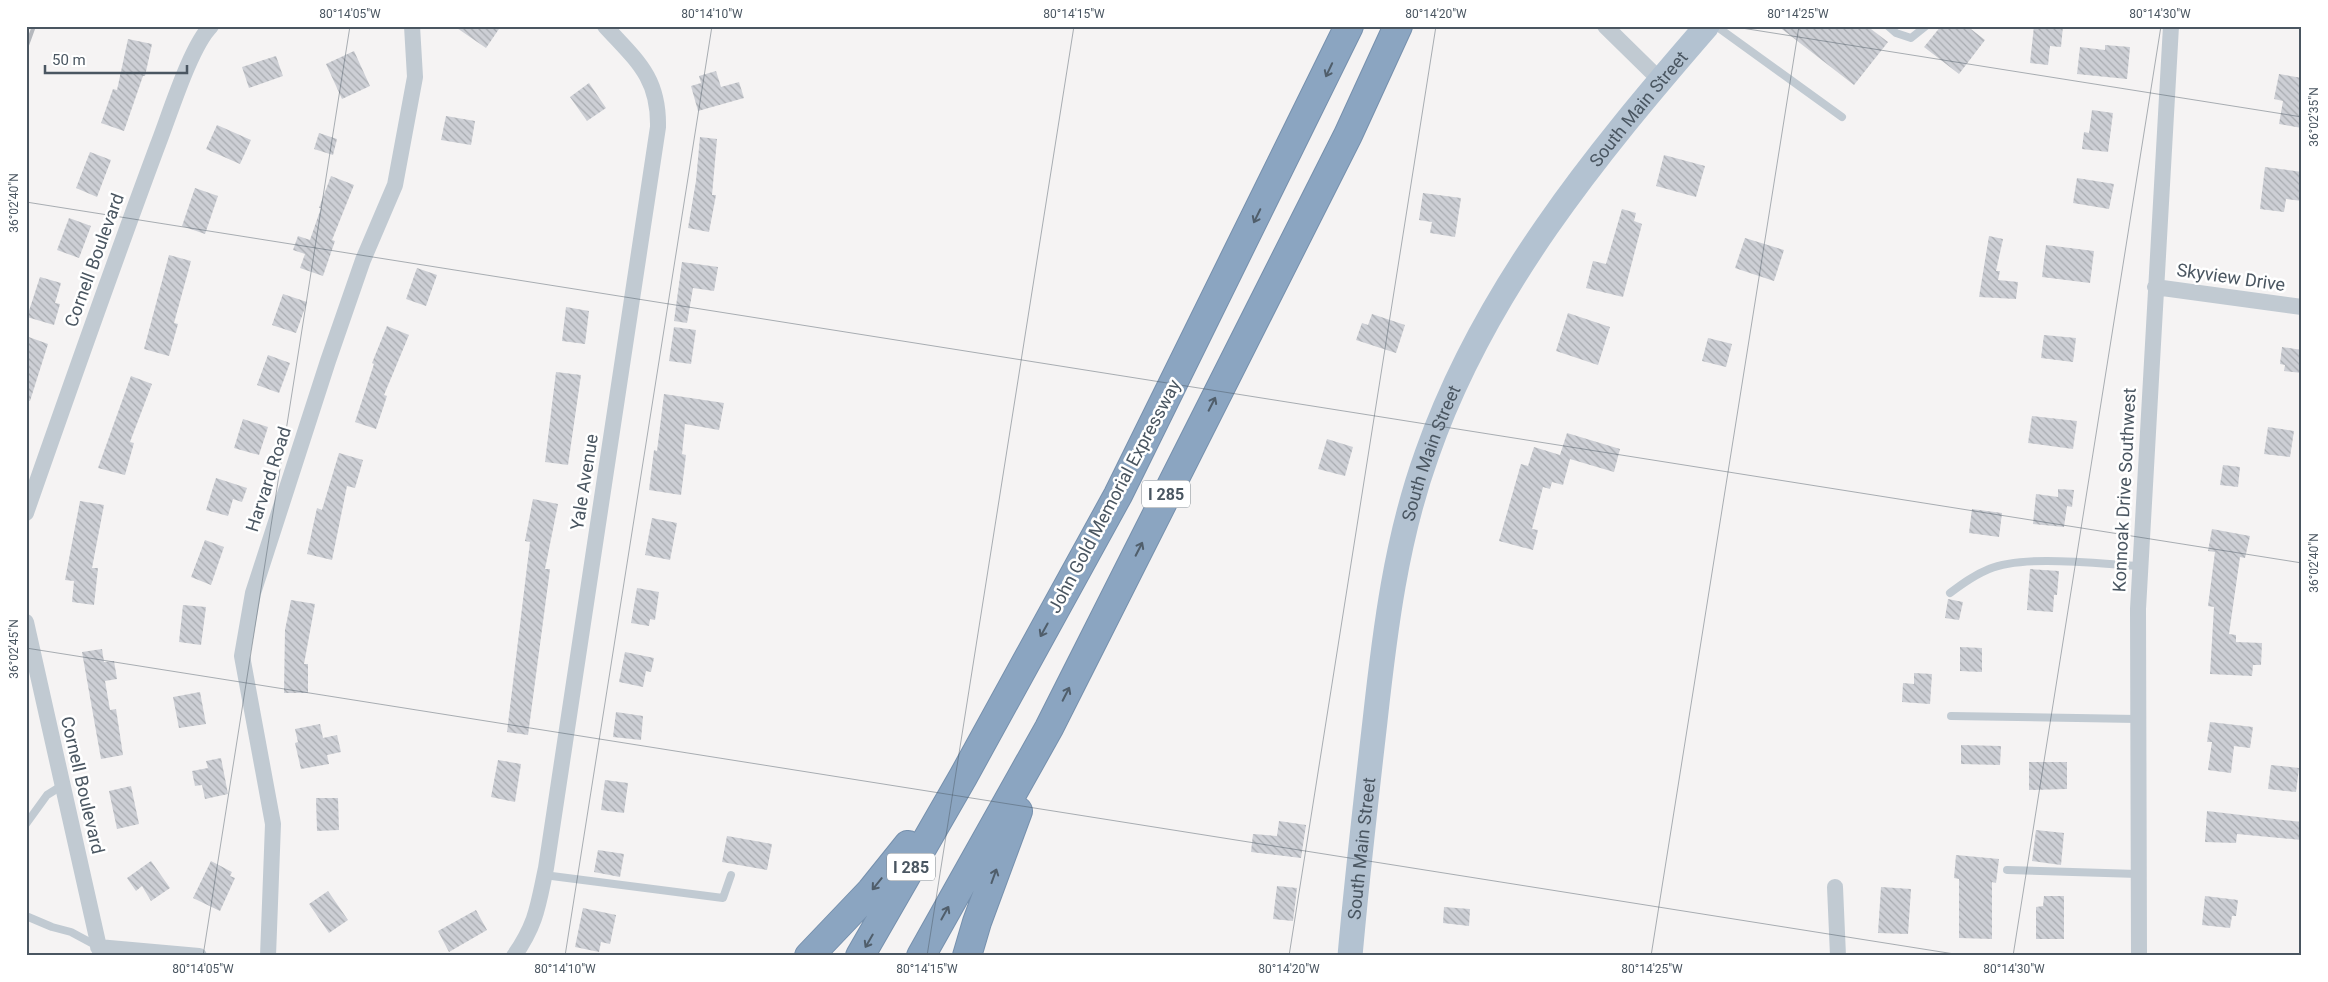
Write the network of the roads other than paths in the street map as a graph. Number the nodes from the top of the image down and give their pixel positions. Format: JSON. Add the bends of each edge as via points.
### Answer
{"nodes":[{"id":1,"x":211,"y":26,"type":"edge"},
{"id":2,"x":412,"y":26,"type":"edge"},
{"id":3,"x":605,"y":26,"type":"edge"},
{"id":4,"x":1349,"y":26,"type":"edge"},
{"id":5,"x":1398,"y":26,"type":"edge"},
{"id":6,"x":1604,"y":26,"type":"edge"},
{"id":7,"x":1707,"y":26,"type":"edge"},
{"id":8,"x":1716,"y":26,"type":"edge"},
{"id":9,"x":1888,"y":26,"type":"edge"},
{"id":10,"x":1926,"y":26,"type":"edge"},
{"id":11,"x":2171,"y":26,"type":"edge"},
{"id":12,"x":1660,"y":80,"type":"junction"},
{"id":13,"x":1842,"y":117,"type":"dead end"},
{"id":14,"x":2155,"y":287,"type":"junction"},
{"id":15,"x":2302,"y":307,"type":"edge"},
{"id":16,"x":26,"y":512,"type":"edge"},
{"id":17,"x":2140,"y":566,"type":"junction"},
{"id":18,"x":1950,"y":593,"type":"dead end"},
{"id":19,"x":26,"y":622,"type":"edge"},
{"id":20,"x":1951,"y":716,"type":"dead end"},
{"id":21,"x":2138,"y":719,"type":"junction"},
{"id":22,"x":1049,"y":728,"type":"junction"},
{"id":23,"x":963,"y":777,"type":"junction"},
{"id":24,"x":62,"y":785,"type":"junction"},
{"id":25,"x":26,"y":824,"type":"edge"},
{"id":26,"x":2007,"y":870,"type":"dead end"},
{"id":27,"x":2138,"y":874,"type":"junction"},
{"id":28,"x":544,"y":875,"type":"junction"},
{"id":29,"x":731,"y":875,"type":"dead end"},
{"id":30,"x":1835,"y":887,"type":"dead end"},
{"id":31,"x":26,"y":916,"type":"edge"},
{"id":32,"x":100,"y":951,"type":"edge"},
{"id":33,"x":199,"y":956,"type":"edge"},
{"id":34,"x":268,"y":956,"type":"edge"},
{"id":35,"x":514,"y":956,"type":"edge"},
{"id":36,"x":809,"y":956,"type":"edge"},
{"id":37,"x":860,"y":956,"type":"edge"},
{"id":38,"x":921,"y":956,"type":"edge"},
{"id":39,"x":967,"y":956,"type":"edge"},
{"id":40,"x":1350,"y":956,"type":"edge"},
{"id":41,"x":1838,"y":956,"type":"edge"},
{"id":42,"x":2139,"y":956,"type":"edge"}],
"edges":[{"from":1,"to":16,"type":"street","name":"Cornell Boulevard","via":[[194,54],[171,111]]},
{"from":2,"to":34,"type":"street","name":"Harvard Road","via":[[415,77],[395,185],[363,260],[328,362],[253,593],[242,656],[274,824]]},
{"from":3,"to":28,"type":"street","name":"Yale Avenue","via":[[648,76],[656,92],[658,126]]},
{"from":4,"to":23,"type":"highway","name":"John Gold Memorial Expressway","number":"I 285","one_way":true,"via":[[1118,495]]},
{"from":22,"to":5,"type":"highway","number":"I 285","one_way":true,"via":[[1343,144]]},
{"from":6,"to":12,"type":"street"},
{"from":7,"to":12,"type":"main road","name":"South Main Street"},
{"from":8,"to":13,"type":"lane"},
{"from":9,"to":10,"type":"lane","via":[[1896,33],[1911,38]]},
{"from":11,"to":14,"type":"street","name":"Konnoak Drive Southwest"},
{"from":12,"to":40,"type":"main road","name":"South Main Street","via":[[1531,248],[1467,359],[1427,453],[1406,520],[1387,616]]},
{"from":14,"to":15,"type":"street","name":"Skyview Drive"},
{"from":14,"to":17,"type":"street","name":"Konnoak Drive Southwest"},
{"from":17,"to":18,"type":"lane","via":[[2022,561],[1990,568]]},
{"from":17,"to":21,"type":"street","name":"Konnoak Drive Southwest"},
{"from":19,"to":24,"type":"street","name":"Cornell Boulevard"},
{"from":20,"to":21,"type":"lane"},
{"from":21,"to":27,"type":"street","name":"Konnoak Drive Southwest"},
{"from":38,"to":22,"type":"highway","number":"I 285","one_way":true},
{"from":39,"to":22,"type":"highway","one_way":true},
{"from":23,"to":36,"type":"highway","one_way":true,"via":[[871,891]]},
{"from":23,"to":37,"type":"highway","name":"John Gold Memorial Expressway","number":"I 285","one_way":true},
{"from":24,"to":25,"type":"lane","via":[[47,795]]},
{"from":24,"to":32,"type":"street","name":"Cornell Boulevard"},
{"from":26,"to":27,"type":"lane"},
{"from":27,"to":42,"type":"street","name":"Konnoak Drive Southwest"},
{"from":28,"to":29,"type":"lane","via":[[723,898]]},
{"from":28,"to":35,"type":"street","name":"Yale Avenue","via":[[536,919]]},
{"from":30,"to":41,"type":"street"},
{"from":31,"to":32,"type":"lane","via":[[71,932]]},
{"from":32,"to":33,"type":"street"}]}
